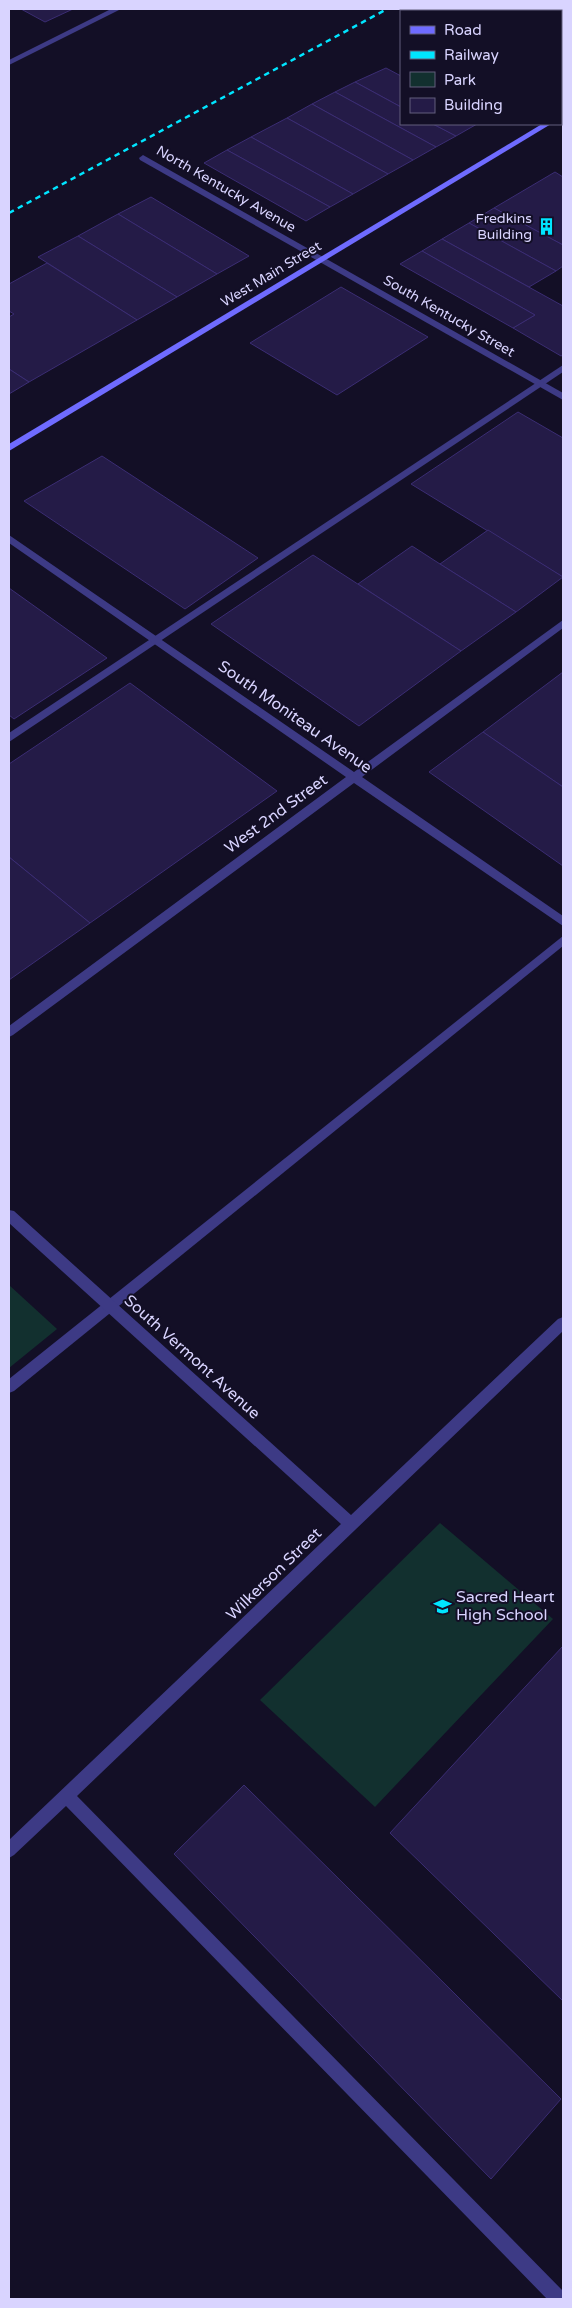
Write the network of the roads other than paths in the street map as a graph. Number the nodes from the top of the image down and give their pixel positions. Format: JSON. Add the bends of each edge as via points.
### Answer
{"nodes":[{"id":1,"x":117,"y":9,"type":"edge"},
{"id":2,"x":9,"y":62,"type":"edge"},
{"id":3,"x":545,"y":125,"type":"edge"},
{"id":4,"x":143,"y":158,"type":"dead end"},
{"id":5,"x":322,"y":259,"type":"junction"},
{"id":6,"x":563,"y":368,"type":"edge"},
{"id":7,"x":540,"y":384,"type":"junction"},
{"id":8,"x":563,"y":397,"type":"edge"},
{"id":9,"x":9,"y":448,"type":"edge"},
{"id":10,"x":9,"y":538,"type":"edge"},
{"id":11,"x":563,"y":623,"type":"edge"},
{"id":12,"x":156,"y":640,"type":"junction"},
{"id":13,"x":9,"y":738,"type":"edge"},
{"id":14,"x":354,"y":777,"type":"junction"},
{"id":15,"x":563,"y":922,"type":"edge"},
{"id":16,"x":563,"y":940,"type":"edge"},
{"id":17,"x":9,"y":1032,"type":"edge"},
{"id":18,"x":9,"y":1215,"type":"edge"},
{"id":19,"x":109,"y":1306,"type":"junction"},
{"id":20,"x":563,"y":1323,"type":"edge"},
{"id":21,"x":9,"y":1386,"type":"edge"},
{"id":22,"x":351,"y":1524,"type":"junction"},
{"id":23,"x":66,"y":1795,"type":"junction"},
{"id":24,"x":9,"y":1850,"type":"edge"},
{"id":25,"x":559,"y":2299,"type":"edge"}],
"edges":[{"from":1,"to":2,"type":"street"},
{"from":3,"to":5,"type":"main road","name":"West Main Street"},
{"from":4,"to":5,"type":"street","name":"North Kentucky Avenue"},
{"from":5,"to":7,"type":"street","name":"South Kentucky Street"},
{"from":5,"to":9,"type":"main road","name":"West Main Street"},
{"from":6,"to":7,"type":"street"},
{"from":7,"to":8,"type":"street","name":"South Kentucky Street"},
{"from":7,"to":12,"type":"street"},
{"from":10,"to":12,"type":"street","name":"South Moniteau Avenue"},
{"from":11,"to":14,"type":"street","name":"West 2nd Street"},
{"from":12,"to":13,"type":"street"},
{"from":12,"to":14,"type":"street","name":"South Moniteau Avenue"},
{"from":14,"to":15,"type":"street","name":"South Moniteau Avenue"},
{"from":14,"to":17,"type":"street","name":"West 2nd Street"},
{"from":16,"to":19,"type":"street"},
{"from":18,"to":19,"type":"street","name":"South Vermont Avenue"},
{"from":19,"to":21,"type":"street"},
{"from":19,"to":22,"type":"street","name":"South Vermont Avenue"},
{"from":20,"to":22,"type":"street","name":"Wilkerson Street"},
{"from":22,"to":23,"type":"street","name":"Wilkerson Street"},
{"from":23,"to":24,"type":"street","name":"Wilkerson Street"},
{"from":23,"to":25,"type":"street"}]}
